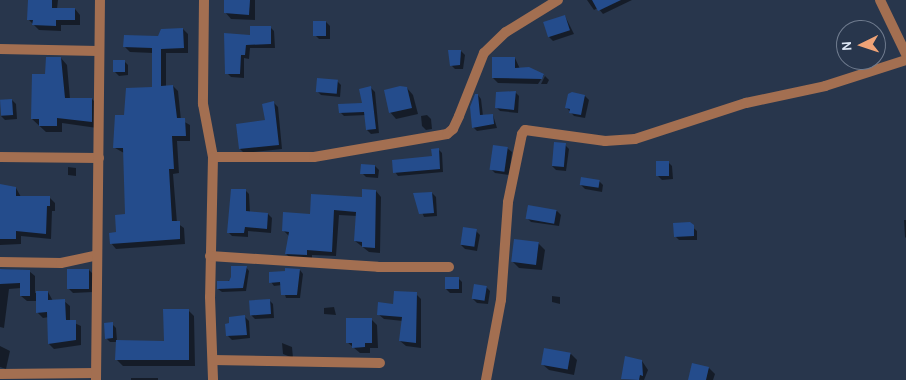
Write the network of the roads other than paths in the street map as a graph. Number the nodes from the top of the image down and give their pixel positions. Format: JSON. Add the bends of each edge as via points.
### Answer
{"nodes":[{"id":1,"x":100,"y":0,"type":"edge"},
{"id":2,"x":204,"y":0,"type":"edge"},
{"id":3,"x":558,"y":0,"type":"edge"},
{"id":4,"x":880,"y":0,"type":"edge"},
{"id":5,"x":0,"y":48,"type":"edge"},
{"id":6,"x":98,"y":51,"type":"junction"},
{"id":7,"x":906,"y":54,"type":"edge"},
{"id":8,"x":906,"y":60,"type":"edge"},
{"id":9,"x":0,"y":157,"type":"edge"},
{"id":10,"x":213,"y":157,"type":"junction"},
{"id":11,"x":99,"y":158,"type":"junction"},
{"id":12,"x":95,"y":256,"type":"junction"},
{"id":13,"x":210,"y":256,"type":"junction"},
{"id":14,"x":0,"y":262,"type":"edge"},
{"id":15,"x":449,"y":267,"type":"dead end"},
{"id":16,"x":213,"y":360,"type":"junction"},
{"id":17,"x":380,"y":363,"type":"dead end"},
{"id":18,"x":0,"y":374,"type":"edge"},
{"id":19,"x":96,"y":377,"type":"edge"},
{"id":20,"x":213,"y":380,"type":"edge"},
{"id":21,"x":486,"y":380,"type":"edge"}],
"edges":[{"from":1,"to":6,"type":"street"},
{"from":2,"to":10,"type":"street","via":[[203,104]]},
{"from":3,"to":10,"type":"street","via":[[506,32],[484,53],[459,116],[447,134],[314,157]]},
{"from":4,"to":7,"type":"street"},
{"from":5,"to":6,"type":"street"},
{"from":6,"to":11,"type":"street"},
{"from":8,"to":21,"type":"street","via":[[825,86],[746,103],[635,139],[604,142],[525,130],[508,202],[501,300]]},
{"from":9,"to":11,"type":"street"},
{"from":10,"to":13,"type":"street"},
{"from":11,"to":12,"type":"street"},
{"from":12,"to":14,"type":"street","via":[[61,263]]},
{"from":12,"to":19,"type":"street","via":[[99,291]]},
{"from":13,"to":15,"type":"street","via":[[369,267]]},
{"from":13,"to":16,"type":"street"},
{"from":16,"to":17,"type":"street"},
{"from":16,"to":20,"type":"street"},
{"from":18,"to":19,"type":"street"}]}
